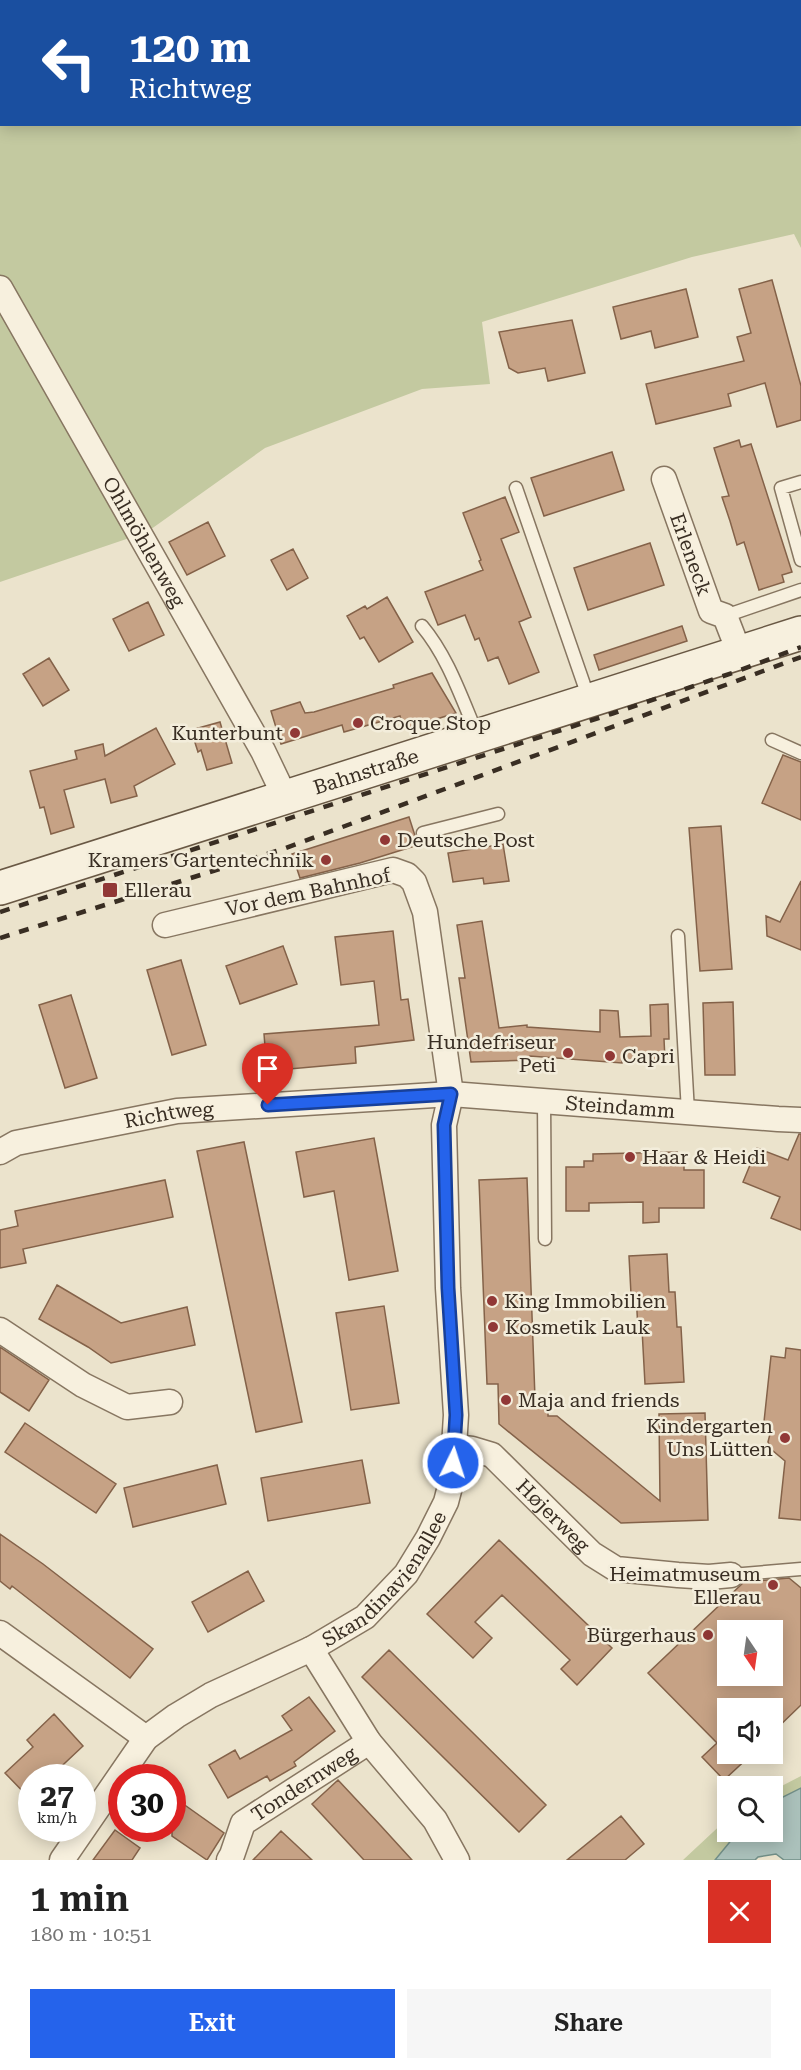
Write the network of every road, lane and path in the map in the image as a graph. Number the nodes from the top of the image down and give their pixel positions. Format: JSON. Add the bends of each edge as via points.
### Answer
{"nodes":[{"id":1,"x":0,"y":288,"type":"edge"},
{"id":2,"x":664,"y":479,"type":"dead end"},
{"id":3,"x":801,"y":482,"type":"edge"},
{"id":4,"x":516,"y":488,"type":"dead end"},
{"id":5,"x":801,"y":560,"type":"edge"},
{"id":6,"x":801,"y":590,"type":"edge"},
{"id":7,"x":725,"y":616,"type":"junction"},
{"id":8,"x":422,"y":626,"type":"dead end"},
{"id":9,"x":801,"y":633,"type":"edge"},
{"id":10,"x":739,"y":652,"type":"junction"},
{"id":11,"x":589,"y":700,"type":"junction"},
{"id":12,"x":477,"y":735,"type":"junction"},
{"id":13,"x":772,"y":740,"type":"dead end"},
{"id":14,"x":801,"y":753,"type":"edge"},
{"id":15,"x":285,"y":797,"type":"junction"},
{"id":16,"x":498,"y":814,"type":"dead end"},
{"id":17,"x":423,"y":833,"type":"dead end"},
{"id":18,"x":0,"y":888,"type":"edge"},
{"id":19,"x":165,"y":925,"type":"dead end"},
{"id":20,"x":678,"y":936,"type":"dead end"},
{"id":21,"x":451,"y":1094,"type":"junction"},
{"id":22,"x":544,"y":1101,"type":"junction"},
{"id":23,"x":688,"y":1112,"type":"junction"},
{"id":24,"x":797,"y":1118,"type":"edge"},
{"id":25,"x":0,"y":1152,"type":"edge"},
{"id":26,"x":545,"y":1239,"type":"dead end"},
{"id":27,"x":0,"y":1330,"type":"edge"},
{"id":28,"x":170,"y":1402,"type":"dead end"},
{"id":29,"x":454,"y":1447,"type":"junction"},
{"id":30,"x":801,"y":1569,"type":"edge"},
{"id":31,"x":731,"y":1575,"type":"joint"},
{"id":32,"x":0,"y":1633,"type":"edge"},
{"id":33,"x":311,"y":1649,"type":"junction"},
{"id":34,"x":146,"y":1738,"type":"junction"},
{"id":35,"x":369,"y":1742,"type":"junction"},
{"id":36,"x":62,"y":1860,"type":"edge"},
{"id":37,"x":229,"y":1860,"type":"edge"},
{"id":38,"x":457,"y":1860,"type":"edge"}],
"edges":[{"from":1,"to":15,"type":"street","name":"Ohlmöhlenweg"},
{"from":2,"to":7,"type":"street","name":"Erleneck","via":[[711,612]]},
{"from":3,"to":5,"type":"lane","via":[[781,488]]},
{"from":4,"to":11,"type":"lane"},
{"from":6,"to":7,"type":"lane"},
{"from":7,"to":10,"type":"street","name":"Erleneck"},
{"from":8,"to":12,"type":"lane","via":[[449,668]]},
{"from":9,"to":10,"type":"main road","name":"Bahnstraße"},
{"from":10,"to":11,"type":"main road","name":"Bahnstraße"},
{"from":11,"to":12,"type":"main road","name":"Bahnstraße"},
{"from":12,"to":15,"type":"main road","name":"Bahnstraße"},
{"from":13,"to":14,"type":"lane"},
{"from":15,"to":18,"type":"main road","name":"Bahnstraße"},
{"from":16,"to":17,"type":"lane"},
{"from":19,"to":21,"type":"street","name":"Vor dem Bahnhof","via":[[393,870],[407,875],[414,882],[425,912]]},
{"from":20,"to":23,"type":"lane"},
{"from":21,"to":22,"type":"street","name":"Steindamm"},
{"from":21,"to":25,"type":"street","name":"Richtweg","via":[[177,1111],[16,1143]]},
{"from":21,"to":29,"type":"street","name":"Skandinavienallee","via":[[444,1125]]},
{"from":22,"to":23,"type":"street","name":"Steindamm"},
{"from":22,"to":26,"type":"lane"},
{"from":23,"to":24,"type":"street","name":"Steindamm"},
{"from":27,"to":28,"type":"street","via":[[83,1385],[128,1407]]},
{"from":29,"to":31,"type":"street","name":"Højerweg","via":[[492,1455],[592,1554],[616,1569],[709,1577]]},
{"from":29,"to":33,"type":"street","name":"Skandinavienallee","via":[[446,1502],[406,1574],[366,1617]]},
{"from":30,"to":31,"type":"lane","name":"Højerweg"},
{"from":32,"to":34,"type":"street"},
{"from":33,"to":34,"type":"street","name":"Skandinavienallee","via":[[211,1695]]},
{"from":33,"to":35,"type":"street","name":"Tondernweg"},
{"from":34,"to":36,"type":"street","name":"Skandinavienallee"},
{"from":35,"to":37,"type":"street","name":"Tondernweg","via":[[243,1823]]},
{"from":35,"to":38,"type":"street","name":"Tondernweg","via":[[435,1820]]}]}
